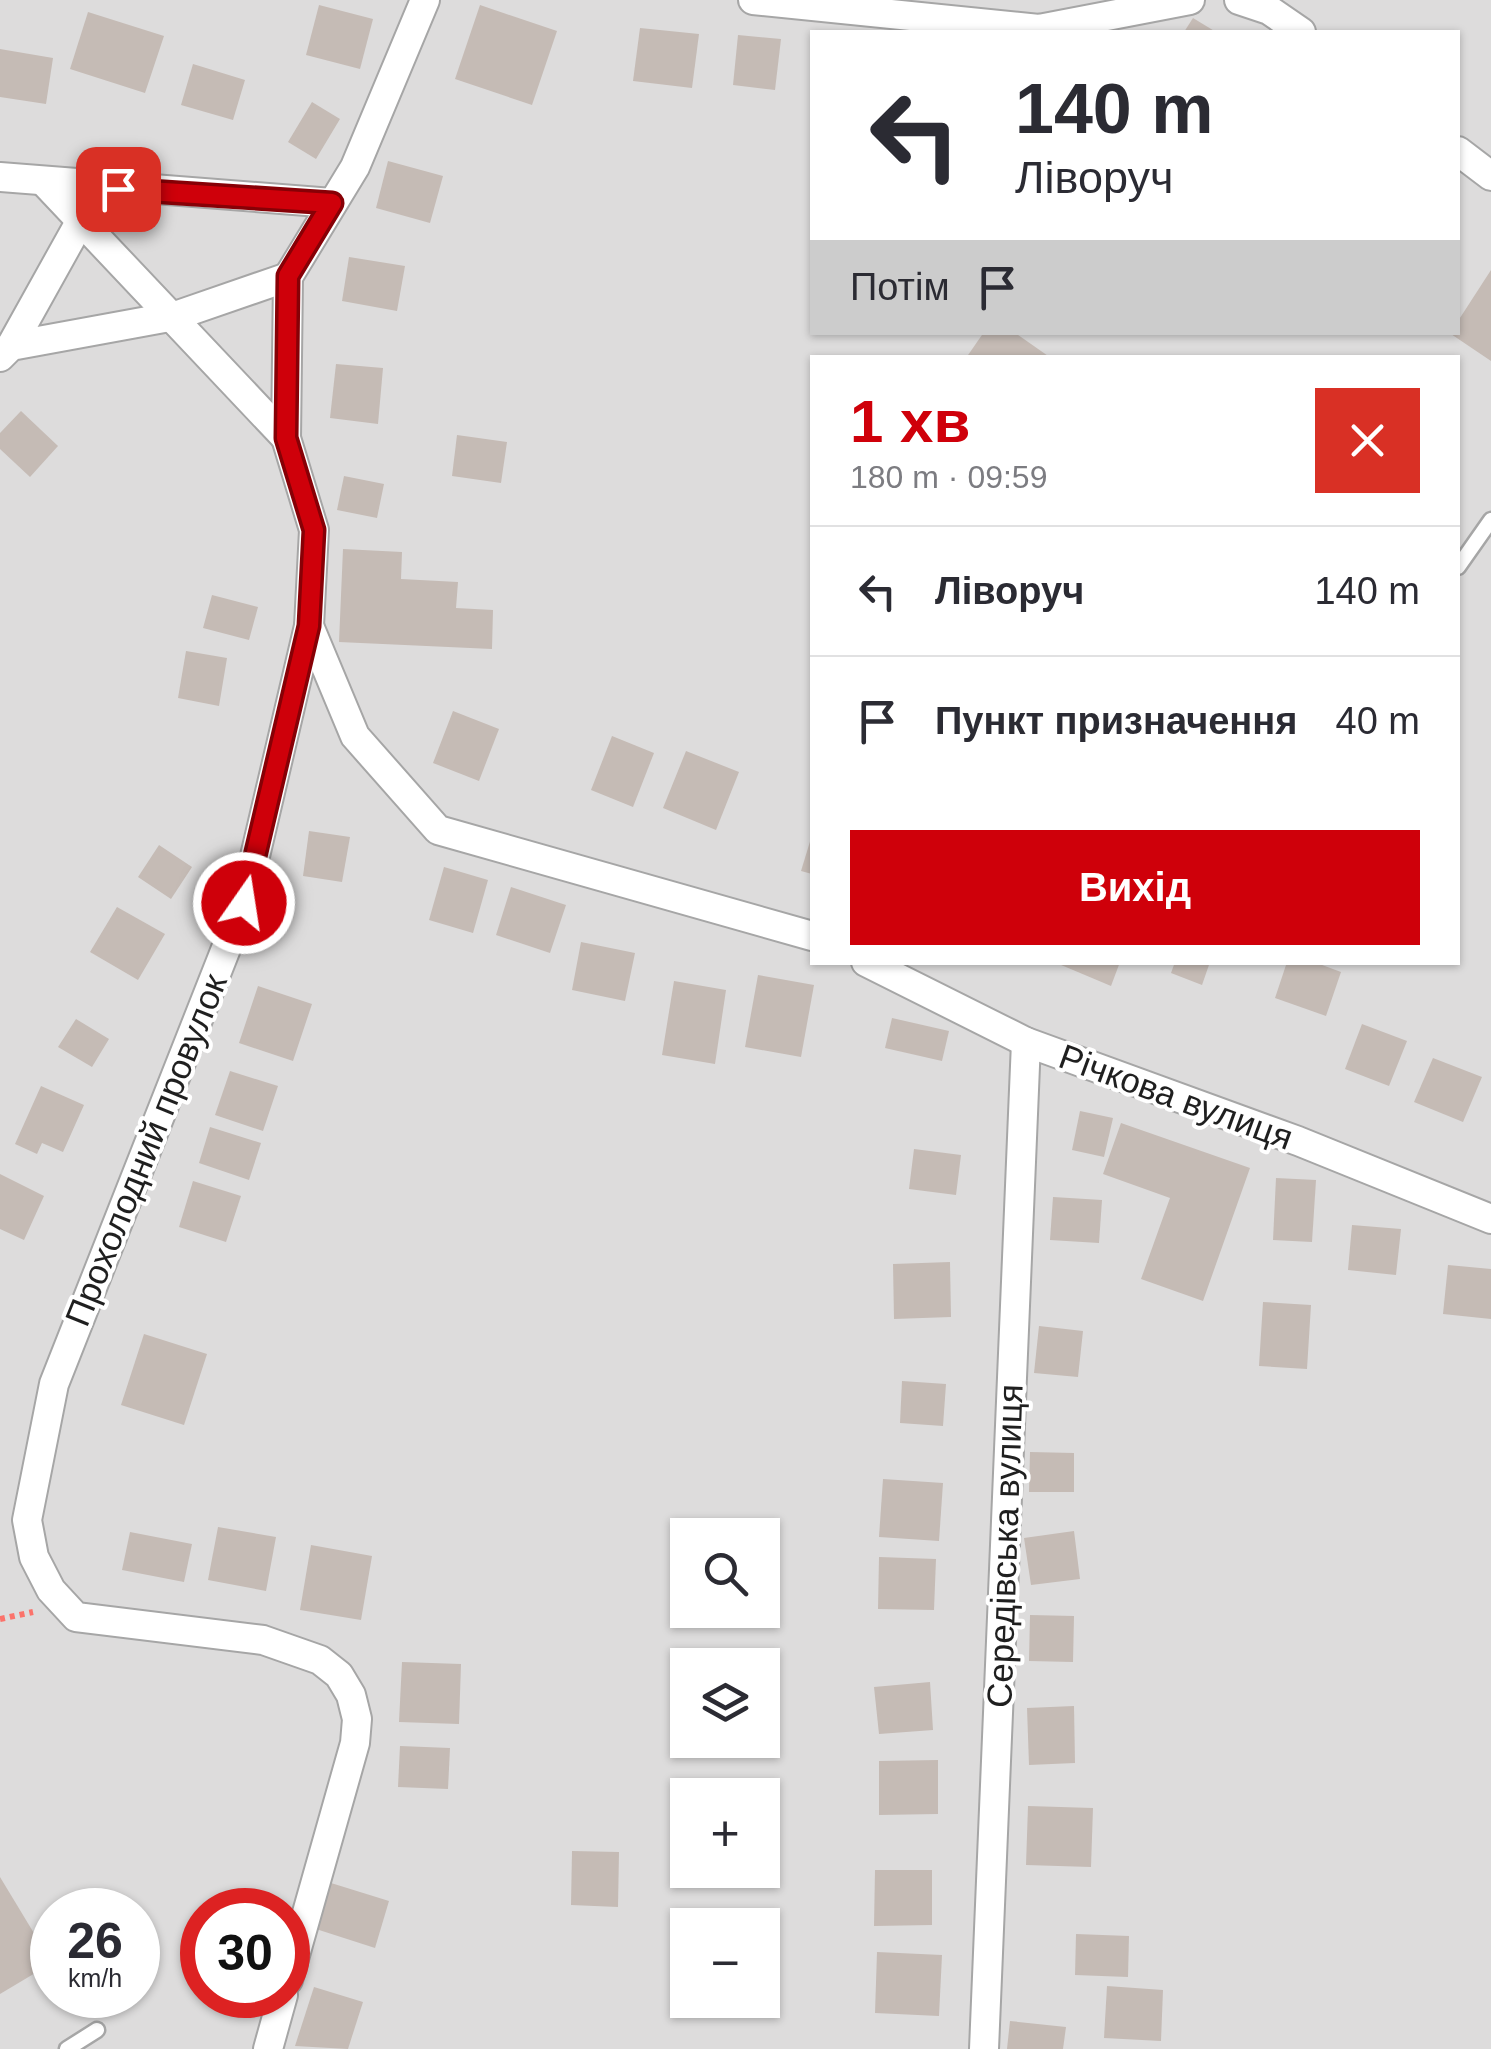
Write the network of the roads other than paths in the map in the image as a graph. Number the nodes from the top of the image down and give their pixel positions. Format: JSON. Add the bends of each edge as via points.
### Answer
{"nodes":[{"id":1,"x":425,"y":0,"type":"edge"},
{"id":2,"x":753,"y":0,"type":"edge"},
{"id":3,"x":1190,"y":0,"type":"edge"},
{"id":4,"x":1240,"y":0,"type":"edge"},
{"id":5,"x":1299,"y":30,"type":"edge"},
{"id":6,"x":1460,"y":152,"type":"edge"},
{"id":7,"x":1491,"y":176,"type":"edge"},
{"id":8,"x":0,"y":177,"type":"edge"},
{"id":9,"x":46,"y":184,"type":"junction"},
{"id":10,"x":332,"y":203,"type":"junction"},
{"id":11,"x":80,"y":222,"type":"junction"},
{"id":12,"x":288,"y":276,"type":"junction"},
{"id":13,"x":175,"y":316,"type":"junction"},
{"id":14,"x":5,"y":352,"type":"edge"},
{"id":15,"x":286,"y":438,"type":"junction"},
{"id":16,"x":1491,"y":520,"type":"edge"},
{"id":17,"x":1460,"y":564,"type":"edge"},
{"id":18,"x":309,"y":626,"type":"junction"},
{"id":19,"x":810,"y":935,"type":"edge"},
{"id":20,"x":872,"y":965,"type":"edge"},
{"id":21,"x":1026,"y":1042,"type":"junction"},
{"id":22,"x":1491,"y":1218,"type":"edge"},
{"id":23,"x":310,"y":1902,"type":"edge"},
{"id":24,"x":277,"y":2018,"type":"edge"},
{"id":25,"x":97,"y":2030,"type":"dead end"},
{"id":26,"x":66,"y":2049,"type":"edge"},
{"id":27,"x":268,"y":2049,"type":"edge"},
{"id":28,"x":984,"y":2049,"type":"edge"}],
"edges":[{"from":1,"to":10,"type":"street","via":[[355,167]]},
{"from":2,"to":3,"type":"street","via":[[1040,29]]},
{"from":4,"to":5,"type":"street"},
{"from":6,"to":7,"type":"street"},
{"from":8,"to":9,"type":"street"},
{"from":9,"to":10,"type":"street"},
{"from":9,"to":11,"type":"street"},
{"from":10,"to":12,"type":"street"},
{"from":11,"to":13,"type":"street"},
{"from":11,"to":14,"type":"street"},
{"from":12,"to":13,"type":"street"},
{"from":12,"to":15,"type":"street","name":"Прохолодний провулок"},
{"from":13,"to":14,"type":"street"},
{"from":13,"to":15,"type":"street"},
{"from":15,"to":18,"type":"street","name":"Прохолодний провулок","via":[[314,530]]},
{"from":16,"to":17,"type":"lane"},
{"from":18,"to":19,"type":"street","via":[[355,736],[438,830]]},
{"from":18,"to":23,"type":"street","name":"Прохолодний провулок","via":[[244,903],[54,1384],[27,1520],[34,1557],[76,1617],[263,1640],[320,1660],[339,1675],[357,1719],[355,1743]]},
{"from":20,"to":21,"type":"street","name":"Річкова вулиця"},
{"from":21,"to":22,"type":"street","name":"Річкова вулиця"},
{"from":21,"to":28,"type":"street","name":"Середівська вулиця"},
{"from":24,"to":27,"type":"street"},
{"from":25,"to":26,"type":"lane"}]}
